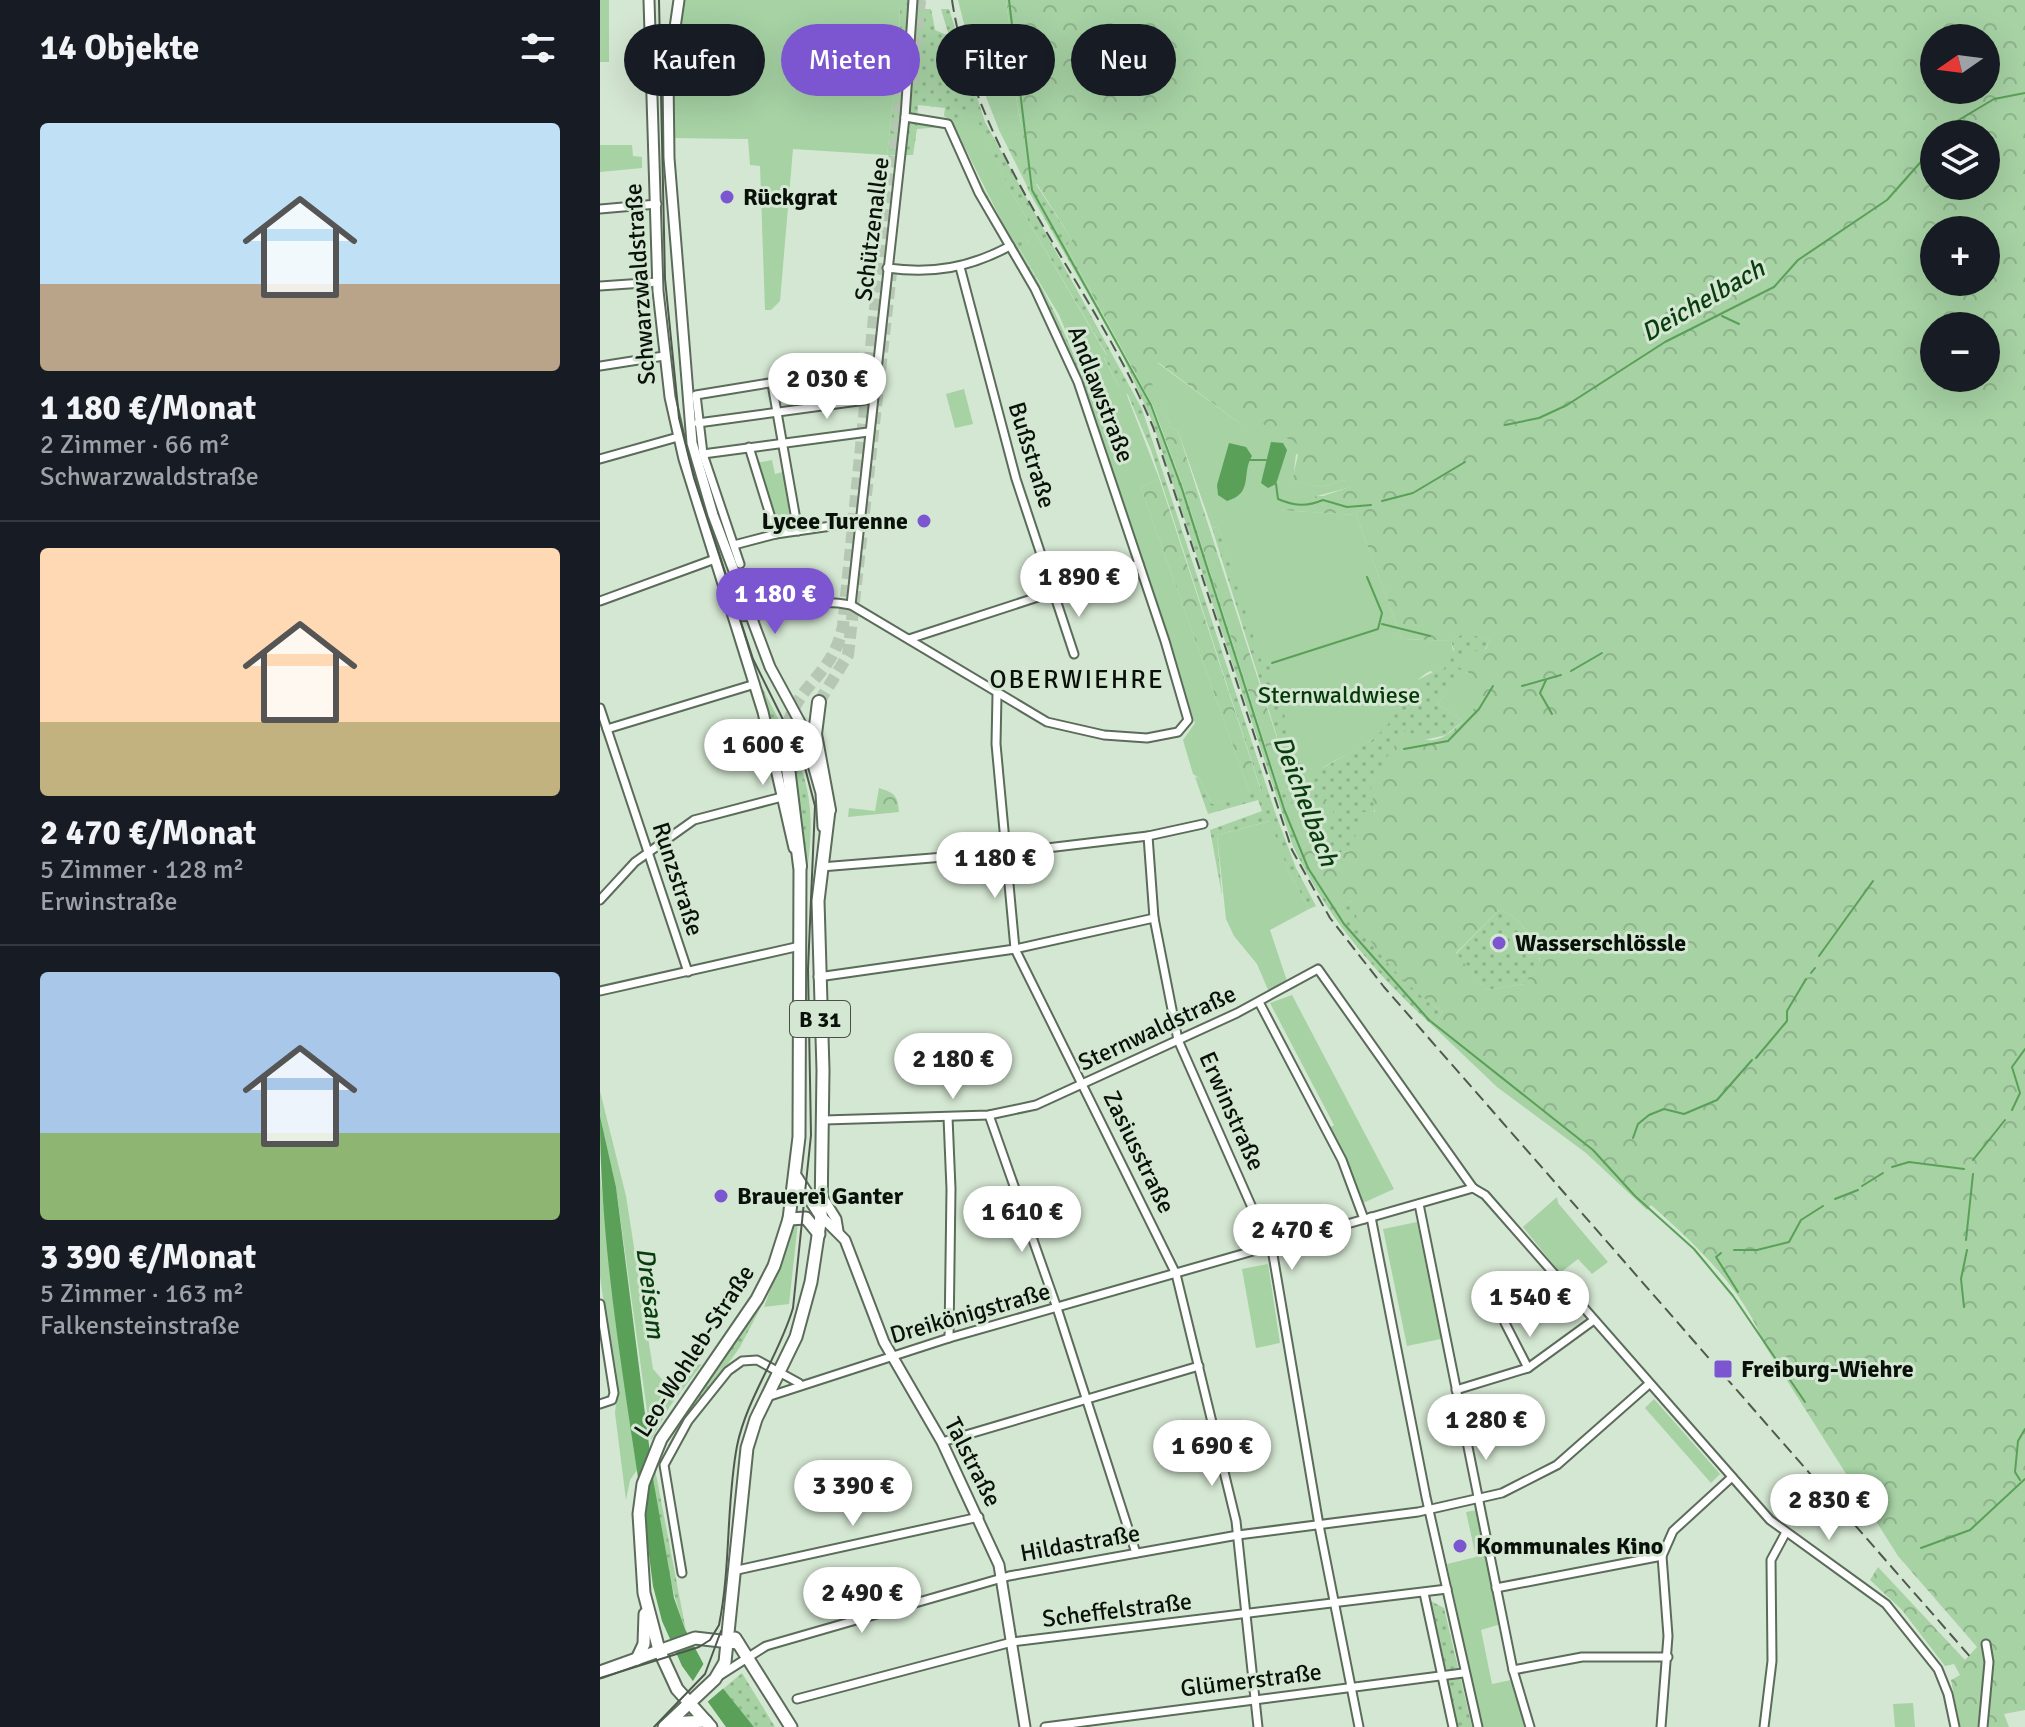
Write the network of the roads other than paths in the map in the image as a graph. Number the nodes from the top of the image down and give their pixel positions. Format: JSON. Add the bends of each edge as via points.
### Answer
{"nodes":[{"id":1,"x":649,"y":0,"type":"edge"},
{"id":2,"x":679,"y":0,"type":"edge"},
{"id":3,"x":913,"y":0,"type":"edge"},
{"id":4,"x":905,"y":117,"type":"junction"},
{"id":5,"x":657,"y":204,"type":"junction"},
{"id":6,"x":600,"y":209,"type":"edge"},
{"id":7,"x":1010,"y":246,"type":"junction"},
{"id":8,"x":960,"y":267,"type":"junction"},
{"id":9,"x":887,"y":268,"type":"junction"},
{"id":10,"x":676,"y":269,"type":"junction"},
{"id":11,"x":658,"y":282,"type":"junction"},
{"id":12,"x":600,"y":286,"type":"edge"},
{"id":13,"x":664,"y":356,"type":"junction"},
{"id":14,"x":600,"y":366,"type":"edge"},
{"id":15,"x":876,"y":369,"type":"junction"},
{"id":16,"x":686,"y":383,"type":"junction"},
{"id":17,"x":772,"y":384,"type":"junction"},
{"id":18,"x":873,"y":399,"type":"junction"},
{"id":19,"x":778,"y":412,"type":"junction"},
{"id":20,"x":698,"y":423,"type":"junction"},
{"id":21,"x":868,"y":432,"type":"junction"},
{"id":22,"x":678,"y":437,"type":"junction"},
{"id":23,"x":783,"y":442,"type":"junction"},
{"id":24,"x":749,"y":447,"type":"junction"},
{"id":25,"x":703,"y":454,"type":"junction"},
{"id":26,"x":600,"y":459,"type":"edge"},
{"id":27,"x":859,"y":522,"type":"junction"},
{"id":28,"x":798,"y":531,"type":"junction"},
{"id":29,"x":776,"y":534,"type":"junction"},
{"id":30,"x":734,"y":545,"type":"junction"},
{"id":31,"x":715,"y":559,"type":"junction"},
{"id":32,"x":740,"y":564,"type":"dead end"},
{"id":33,"x":1139,"y":564,"type":"junction"},
{"id":34,"x":1055,"y":593,"type":"junction"},
{"id":35,"x":600,"y":601,"type":"edge"},
{"id":36,"x":851,"y":605,"type":"junction"},
{"id":37,"x":750,"y":615,"type":"junction"},
{"id":38,"x":734,"y":617,"type":"junction"},
{"id":39,"x":909,"y":639,"type":"junction"},
{"id":40,"x":1074,"y":654,"type":"dead end"},
{"id":41,"x":755,"y":684,"type":"junction"},
{"id":42,"x":997,"y":695,"type":"junction"},
{"id":43,"x":819,"y":702,"type":"tunnel mouth"},
{"id":44,"x":600,"y":708,"type":"edge"},
{"id":45,"x":607,"y":729,"type":"junction"},
{"id":46,"x":785,"y":743,"type":"tunnel mouth"},
{"id":47,"x":782,"y":797,"type":"junction"},
{"id":48,"x":829,"y":810,"type":"joint"},
{"id":49,"x":1203,"y":824,"type":"dead end"},
{"id":50,"x":1148,"y":836,"type":"junction"},
{"id":51,"x":826,"y":846,"type":"junction"},
{"id":52,"x":1006,"y":850,"type":"junction"},
{"id":53,"x":648,"y":853,"type":"junction"},
{"id":54,"x":800,"y":866,"type":"junction"},
{"id":55,"x":821,"y":867,"type":"junction"},
{"id":56,"x":600,"y":900,"type":"edge"},
{"id":57,"x":1154,"y":918,"type":"junction"},
{"id":58,"x":800,"y":946,"type":"junction"},
{"id":59,"x":1015,"y":949,"type":"junction"},
{"id":60,"x":688,"y":972,"type":"junction"},
{"id":61,"x":818,"y":977,"type":"junction"},
{"id":62,"x":600,"y":991,"type":"edge"},
{"id":63,"x":1259,"y":1002,"type":"junction"},
{"id":64,"x":1178,"y":1040,"type":"junction"},
{"id":65,"x":1083,"y":1084,"type":"junction"},
{"id":66,"x":989,"y":1115,"type":"junction"},
{"id":67,"x":948,"y":1117,"type":"junction"},
{"id":68,"x":824,"y":1120,"type":"junction"},
{"id":69,"x":796,"y":1177,"type":"junction"},
{"id":70,"x":1473,"y":1188,"type":"junction"},
{"id":71,"x":823,"y":1198,"type":"junction"},
{"id":72,"x":808,"y":1201,"type":"junction"},
{"id":73,"x":1419,"y":1204,"type":"junction"},
{"id":74,"x":821,"y":1216,"type":"junction"},
{"id":75,"x":1367,"y":1218,"type":"junction"},
{"id":76,"x":789,"y":1219,"type":"junction"},
{"id":77,"x":838,"y":1231,"type":"junction"},
{"id":78,"x":819,"y":1234,"type":"junction"},
{"id":79,"x":1270,"y":1247,"type":"junction"},
{"id":80,"x":1176,"y":1274,"type":"junction"},
{"id":81,"x":600,"y":1304,"type":"edge"},
{"id":82,"x":1057,"y":1308,"type":"junction"},
{"id":83,"x":1594,"y":1320,"type":"junction"},
{"id":84,"x":1505,"y":1323,"type":"dead end"},
{"id":85,"x":949,"y":1338,"type":"junction"},
{"id":86,"x":892,"y":1355,"type":"junction"},
{"id":87,"x":1199,"y":1366,"type":"junction"},
{"id":88,"x":1528,"y":1368,"type":"junction"},
{"id":89,"x":779,"y":1374,"type":"junction"},
{"id":90,"x":801,"y":1383,"type":"junction"},
{"id":91,"x":1649,"y":1384,"type":"junction"},
{"id":92,"x":1456,"y":1390,"type":"junction"},
{"id":93,"x":767,"y":1397,"type":"junction"},
{"id":94,"x":1086,"y":1400,"type":"junction"},
{"id":95,"x":600,"y":1404,"type":"edge"},
{"id":96,"x":942,"y":1442,"type":"junction"},
{"id":97,"x":1732,"y":1477,"type":"junction"},
{"id":98,"x":1478,"y":1500,"type":"junction"},
{"id":99,"x":1430,"y":1509,"type":"junction"},
{"id":100,"x":979,"y":1517,"type":"junction"},
{"id":101,"x":1319,"y":1525,"type":"junction"},
{"id":102,"x":1785,"y":1534,"type":"junction"},
{"id":103,"x":1238,"y":1535,"type":"junction"},
{"id":104,"x":1136,"y":1553,"type":"junction"},
{"id":105,"x":1662,"y":1556,"type":"junction"},
{"id":106,"x":733,"y":1571,"type":"junction"},
{"id":107,"x":682,"y":1573,"type":"dead end"},
{"id":108,"x":1003,"y":1578,"type":"junction"},
{"id":109,"x":1496,"y":1588,"type":"junction"},
{"id":110,"x":1447,"y":1589,"type":"junction"},
{"id":111,"x":1424,"y":1593,"type":"junction"},
{"id":112,"x":646,"y":1601,"type":"junction"},
{"id":113,"x":1334,"y":1605,"type":"junction"},
{"id":114,"x":1247,"y":1615,"type":"junction"},
{"id":115,"x":733,"y":1642,"type":"junction"},
{"id":116,"x":1012,"y":1642,"type":"junction"},
{"id":117,"x":1986,"y":1644,"type":"dead end"},
{"id":118,"x":664,"y":1648,"type":"junction"},
{"id":119,"x":746,"y":1657,"type":"junction"},
{"id":120,"x":1668,"y":1657,"type":"junction"},
{"id":121,"x":637,"y":1659,"type":"junction"},
{"id":122,"x":1513,"y":1670,"type":"junction"},
{"id":123,"x":600,"y":1672,"type":"edge"},
{"id":124,"x":1463,"y":1673,"type":"junction"},
{"id":125,"x":720,"y":1674,"type":"junction"},
{"id":126,"x":1440,"y":1677,"type":"junction"},
{"id":127,"x":1352,"y":1687,"type":"junction"},
{"id":128,"x":693,"y":1699,"type":"junction"},
{"id":129,"x":797,"y":1699,"type":"dead end"},
{"id":130,"x":1255,"y":1700,"type":"junction"},
{"id":131,"x":708,"y":1724,"type":"edge"},
{"id":132,"x":666,"y":1725,"type":"edge"},
{"id":133,"x":791,"y":1727,"type":"edge"},
{"id":134,"x":1025,"y":1727,"type":"edge"},
{"id":135,"x":1045,"y":1727,"type":"edge"},
{"id":136,"x":1258,"y":1727,"type":"edge"},
{"id":137,"x":1359,"y":1727,"type":"edge"},
{"id":138,"x":1453,"y":1727,"type":"edge"},
{"id":139,"x":1478,"y":1727,"type":"edge"},
{"id":140,"x":1530,"y":1727,"type":"edge"},
{"id":141,"x":1661,"y":1727,"type":"edge"},
{"id":142,"x":1764,"y":1727,"type":"edge"},
{"id":143,"x":1955,"y":1727,"type":"edge"},
{"id":144,"x":1983,"y":1727,"type":"edge"}],
"edges":[{"from":1,"to":5,"type":"main road","name":"Schwarzwaldstraße"},
{"from":2,"to":10,"type":"main road","name":"Schwarzwaldstraße","via":[[668,76]]},
{"from":3,"to":4,"type":"street","name":"Schützenallee"},
{"from":4,"to":7,"type":"street","name":"Andlawstraße","via":[[948,124]]},
{"from":4,"to":9,"type":"street","name":"Schützenallee"},
{"from":5,"to":6,"type":"street"},
{"from":5,"to":11,"type":"main road","name":"Schwarzwaldstraße"},
{"from":7,"to":8,"type":"street"},
{"from":7,"to":33,"type":"street","name":"Andlawstraße","via":[[1078,382]]},
{"from":8,"to":9,"type":"street"},
{"from":8,"to":34,"type":"street","name":"Bußstraße","via":[[1016,479]]},
{"from":9,"to":15,"type":"street","name":"Schützenallee"},
{"from":10,"to":11,"type":"main road"},
{"from":10,"to":16,"type":"main road","name":"Schwarzwaldstraße"},
{"from":11,"to":12,"type":"street"},
{"from":11,"to":13,"type":"main road","name":"Schwarzwaldstraße"},
{"from":13,"to":14,"type":"street"},
{"from":13,"to":16,"type":"main road","via":[[676,361]]},
{"from":13,"to":22,"type":"main road","name":"Schwarzwaldstraße"},
{"from":15,"to":17,"type":"street"},
{"from":15,"to":18,"type":"street","name":"Schützenallee"},
{"from":16,"to":37,"type":"main road","name":"Schwarzwaldstraße","via":[[696,460]]},
{"from":17,"to":19,"type":"street"},
{"from":17,"to":20,"type":"street","via":[[696,395]]},
{"from":18,"to":19,"type":"street"},
{"from":18,"to":21,"type":"street","name":"Schützenallee"},
{"from":19,"to":20,"type":"street"},
{"from":19,"to":23,"type":"street"},
{"from":20,"to":25,"type":"street"},
{"from":21,"to":23,"type":"street"},
{"from":21,"to":27,"type":"street","name":"Schützenallee"},
{"from":22,"to":26,"type":"street"},
{"from":22,"to":31,"type":"main road","name":"Schwarzwaldstraße"},
{"from":23,"to":24,"type":"street"},
{"from":23,"to":28,"type":"street"},
{"from":24,"to":25,"type":"street"},
{"from":24,"to":29,"type":"street"},
{"from":25,"to":30,"type":"street"},
{"from":27,"to":28,"type":"street"},
{"from":27,"to":36,"type":"street","name":"Schützenallee"},
{"from":28,"to":29,"type":"street"},
{"from":29,"to":30,"type":"street"},
{"from":30,"to":32,"type":"street"},
{"from":31,"to":35,"type":"street"},
{"from":31,"to":38,"type":"main road","name":"Schwarzwaldstraße"},
{"from":33,"to":34,"type":"street"},
{"from":33,"to":42,"type":"street","name":"Andlawstraße","via":[[1186,725],[1178,732],[1147,738],[1071,729],[1037,718]]},
{"from":34,"to":39,"type":"street"},
{"from":34,"to":40,"type":"street","name":"Bußstraße"},
{"from":36,"to":37,"type":"street","via":[[803,602]]},
{"from":36,"to":39,"type":"street"},
{"from":37,"to":38,"type":"street"},
{"from":37,"to":51,"type":"main road","name":"Schwarzwaldstraße","via":[[802,726],[821,793]]},
{"from":38,"to":41,"type":"main road","name":"Schwarzwaldstraße"},
{"from":39,"to":42,"type":"street"},
{"from":41,"to":45,"type":"street"},
{"from":41,"to":47,"type":"main road","name":"Schwarzwaldstraße"},
{"from":42,"to":52,"type":"street","name":"Zasiusstraße"},
{"from":43,"to":48,"type":"highway","number":"B 31","via":[[815,734]]},
{"from":44,"to":45,"type":"street","name":"Runzstraße"},
{"from":45,"to":53,"type":"street","name":"Runzstraße"},
{"from":46,"to":54,"type":"highway","number":"B 31"},
{"from":47,"to":53,"type":"street","via":[[704,816]]},
{"from":47,"to":54,"type":"main road","name":"Schwarzwaldstraße"},
{"from":48,"to":51,"type":"main road","name":"Schwarzwaldstraße","number":"B 31"},
{"from":49,"to":50,"type":"street"},
{"from":50,"to":52,"type":"street"},
{"from":50,"to":57,"type":"street","name":"Erwinstraße"},
{"from":51,"to":55,"type":"main road","name":"Schwarzwaldstraße","number":"B 31"},
{"from":52,"to":55,"type":"street"},
{"from":52,"to":59,"type":"street","name":"Zasiusstraße"},
{"from":53,"to":56,"type":"street"},
{"from":53,"to":60,"type":"street","name":"Runzstraße"},
{"from":54,"to":58,"type":"main road","name":"Schwarzwaldstraße","number":"B 31"},
{"from":55,"to":61,"type":"main road","name":"Schwarzwaldstraße","number":"B 31"},
{"from":57,"to":59,"type":"street"},
{"from":57,"to":64,"type":"street","name":"Erwinstraße"},
{"from":58,"to":60,"type":"street"},
{"from":58,"to":69,"type":"main road","name":"Schwarzwaldstraße","number":"B 31"},
{"from":59,"to":61,"type":"street"},
{"from":59,"to":65,"type":"street","name":"Zasiusstraße"},
{"from":60,"to":62,"type":"street"},
{"from":61,"to":68,"type":"main road","name":"Schwarzwaldstraße","number":"B 31"},
{"from":63,"to":64,"type":"street","name":"Sternwaldstraße"},
{"from":63,"to":70,"type":"street","name":"Sternwaldstraße","via":[[1311,971],[1321,971]]},
{"from":63,"to":75,"type":"street"},
{"from":64,"to":65,"type":"street","name":"Sternwaldstraße"},
{"from":64,"to":79,"type":"street","name":"Erwinstraße"},
{"from":65,"to":66,"type":"street","name":"Sternwaldstraße","via":[[1036,1105]]},
{"from":65,"to":80,"type":"street","name":"Zasiusstraße"},
{"from":66,"to":67,"type":"street","name":"Sternwaldstraße"},
{"from":66,"to":82,"type":"street"},
{"from":67,"to":68,"type":"street","name":"Sternwaldstraße"},
{"from":67,"to":85,"type":"street"},
{"from":68,"to":71,"type":"main road","name":"Schwarzwaldstraße","number":"B 31"},
{"from":69,"to":72,"type":"main road"},
{"from":69,"to":76,"type":"main road","name":"Schwarzwaldstraße","number":"B 31"},
{"from":70,"to":73,"type":"street","name":"Dreikönigstraße"},
{"from":70,"to":83,"type":"street","via":[[1485,1195]]},
{"from":71,"to":72,"type":"main road"},
{"from":71,"to":74,"type":"main road","name":"Schwarzwaldstraße","number":"B 31"},
{"from":71,"to":77,"type":"main road","name":"Talstraße"},
{"from":72,"to":74,"type":"main road"},
{"from":73,"to":75,"type":"street","name":"Dreikönigstraße"},
{"from":73,"to":92,"type":"street"},
{"from":74,"to":77,"type":"main road","name":"Talstraße"},
{"from":74,"to":78,"type":"main road","name":"Schwarzwaldstraße","number":"B 31"},
{"from":75,"to":79,"type":"street","name":"Dreikönigstraße"},
{"from":75,"to":99,"type":"street"},
{"from":76,"to":78,"type":"main road","via":[[806,1218]]},
{"from":76,"to":112,"type":"main road","name":"Leo-Wohleb-Straße","number":"B 31","via":[[757,1299],[677,1411],[643,1484],[639,1542]]},
{"from":77,"to":86,"type":"main road","name":"Talstraße"},
{"from":78,"to":89,"type":"main road","name":"Schwarzwaldstraße","number":"B 31","via":[[802,1316]]},
{"from":79,"to":80,"type":"street","name":"Dreikönigstraße"},
{"from":79,"to":101,"type":"street","name":"Erwinstraße"},
{"from":80,"to":82,"type":"street","name":"Dreikönigstraße"},
{"from":80,"to":87,"type":"street","name":"Zasiusstraße"},
{"from":81,"to":95,"type":"street","via":[[614,1393],[612,1400]]},
{"from":82,"to":85,"type":"street","name":"Dreikönigstraße"},
{"from":82,"to":94,"type":"street"},
{"from":83,"to":88,"type":"street"},
{"from":83,"to":91,"type":"street"},
{"from":84,"to":88,"type":"street"},
{"from":85,"to":86,"type":"street","name":"Dreikönigstraße"},
{"from":86,"to":90,"type":"street","name":"Dreikönigstraße"},
{"from":86,"to":96,"type":"main road","name":"Talstraße"},
{"from":87,"to":94,"type":"street"},
{"from":87,"to":103,"type":"street","name":"Zasiusstraße"},
{"from":88,"to":92,"type":"street"},
{"from":89,"to":90,"type":"street"},
{"from":89,"to":93,"type":"main road","name":"Schwarzwaldstraße","number":"B 31"},
{"from":89,"to":107,"type":"street","via":[[757,1360],[735,1364],[688,1421],[667,1457],[664,1477]]},
{"from":90,"to":93,"type":"street","name":"Dreikönigstraße"},
{"from":91,"to":97,"type":"street"},
{"from":91,"to":98,"type":"street","name":"Hildastraße","via":[[1557,1465],[1524,1484]]},
{"from":92,"to":98,"type":"street"},
{"from":93,"to":106,"type":"main road","name":"Schwarzwaldstraße","number":"B 31","via":[[747,1448]]},
{"from":94,"to":96,"type":"street"},
{"from":94,"to":104,"type":"street"},
{"from":96,"to":100,"type":"main road","name":"Talstraße"},
{"from":97,"to":102,"type":"street"},
{"from":97,"to":105,"type":"street","via":[[1673,1531]]},
{"from":98,"to":99,"type":"street","name":"Hildastraße"},
{"from":98,"to":109,"type":"street"},
{"from":99,"to":101,"type":"street","name":"Hildastraße"},
{"from":99,"to":110,"type":"street"},
{"from":100,"to":106,"type":"street"},
{"from":100,"to":108,"type":"main road","name":"Talstraße"},
{"from":101,"to":103,"type":"street","name":"Hildastraße"},
{"from":101,"to":113,"type":"street","name":"Erwinstraße"},
{"from":102,"to":142,"type":"street","via":[[1771,1560],[1772,1661]]},
{"from":102,"to":143,"type":"street","via":[[1886,1604],[1938,1669]]},
{"from":103,"to":104,"type":"street","name":"Hildastraße"},
{"from":103,"to":114,"type":"street","name":"Zasiusstraße"},
{"from":104,"to":108,"type":"street","name":"Hildastraße"},
{"from":105,"to":109,"type":"street"},
{"from":105,"to":120,"type":"street"},
{"from":106,"to":115,"type":"main road","name":"Schwarzwaldstraße","number":"B 31"},
{"from":108,"to":116,"type":"main road","name":"Talstraße"},
{"from":108,"to":119,"type":"street","name":"Hildastraße","via":[[766,1646]]},
{"from":109,"to":122,"type":"street"},
{"from":110,"to":111,"type":"street","name":"Scheffelstraße"},
{"from":110,"to":124,"type":"street"},
{"from":111,"to":113,"type":"street","name":"Scheffelstraße"},
{"from":111,"to":126,"type":"street"},
{"from":112,"to":118,"type":"main road","name":"Leo-Wohleb-Straße","number":"B 31"},
{"from":112,"to":121,"type":"main road","via":[[644,1644]]},
{"from":113,"to":114,"type":"street","name":"Scheffelstraße"},
{"from":113,"to":127,"type":"street","name":"Erwinstraße"},
{"from":114,"to":116,"type":"street","name":"Scheffelstraße"},
{"from":114,"to":130,"type":"street","name":"Zasiusstraße"},
{"from":115,"to":118,"type":"main road","via":[[697,1638]]},
{"from":115,"to":119,"type":"main road"},
{"from":115,"to":125,"type":"main road","name":"Schwarzwaldstraße"},
{"from":116,"to":129,"type":"street","name":"Scheffelstraße"},
{"from":116,"to":134,"type":"main road","name":"Talstraße"},
{"from":117,"to":144,"type":"street"},
{"from":118,"to":121,"type":"main road"},
{"from":118,"to":128,"type":"main road","number":"B 31","via":[[672,1681]]},
{"from":119,"to":125,"type":"street","name":"Hildastraße"},
{"from":119,"to":133,"type":"main road"},
{"from":120,"to":122,"type":"street","via":[[1582,1657]]},
{"from":120,"to":141,"type":"street"},
{"from":121,"to":123,"type":"main road"},
{"from":122,"to":140,"type":"street"},
{"from":124,"to":126,"type":"street","name":"Glümerstraße"},
{"from":124,"to":139,"type":"street"},
{"from":125,"to":128,"type":"main road"},
{"from":126,"to":127,"type":"street","name":"Glümerstraße"},
{"from":126,"to":138,"type":"street"},
{"from":127,"to":130,"type":"street","name":"Glümerstraße"},
{"from":127,"to":137,"type":"street","name":"Erwinstraße"},
{"from":128,"to":131,"type":"main road","number":"B 31"},
{"from":128,"to":132,"type":"main road"},
{"from":130,"to":135,"type":"street","name":"Glümerstraße"},
{"from":130,"to":136,"type":"street","name":"Zasiusstraße"},
{"from":131,"to":132,"type":"main road"}]}
